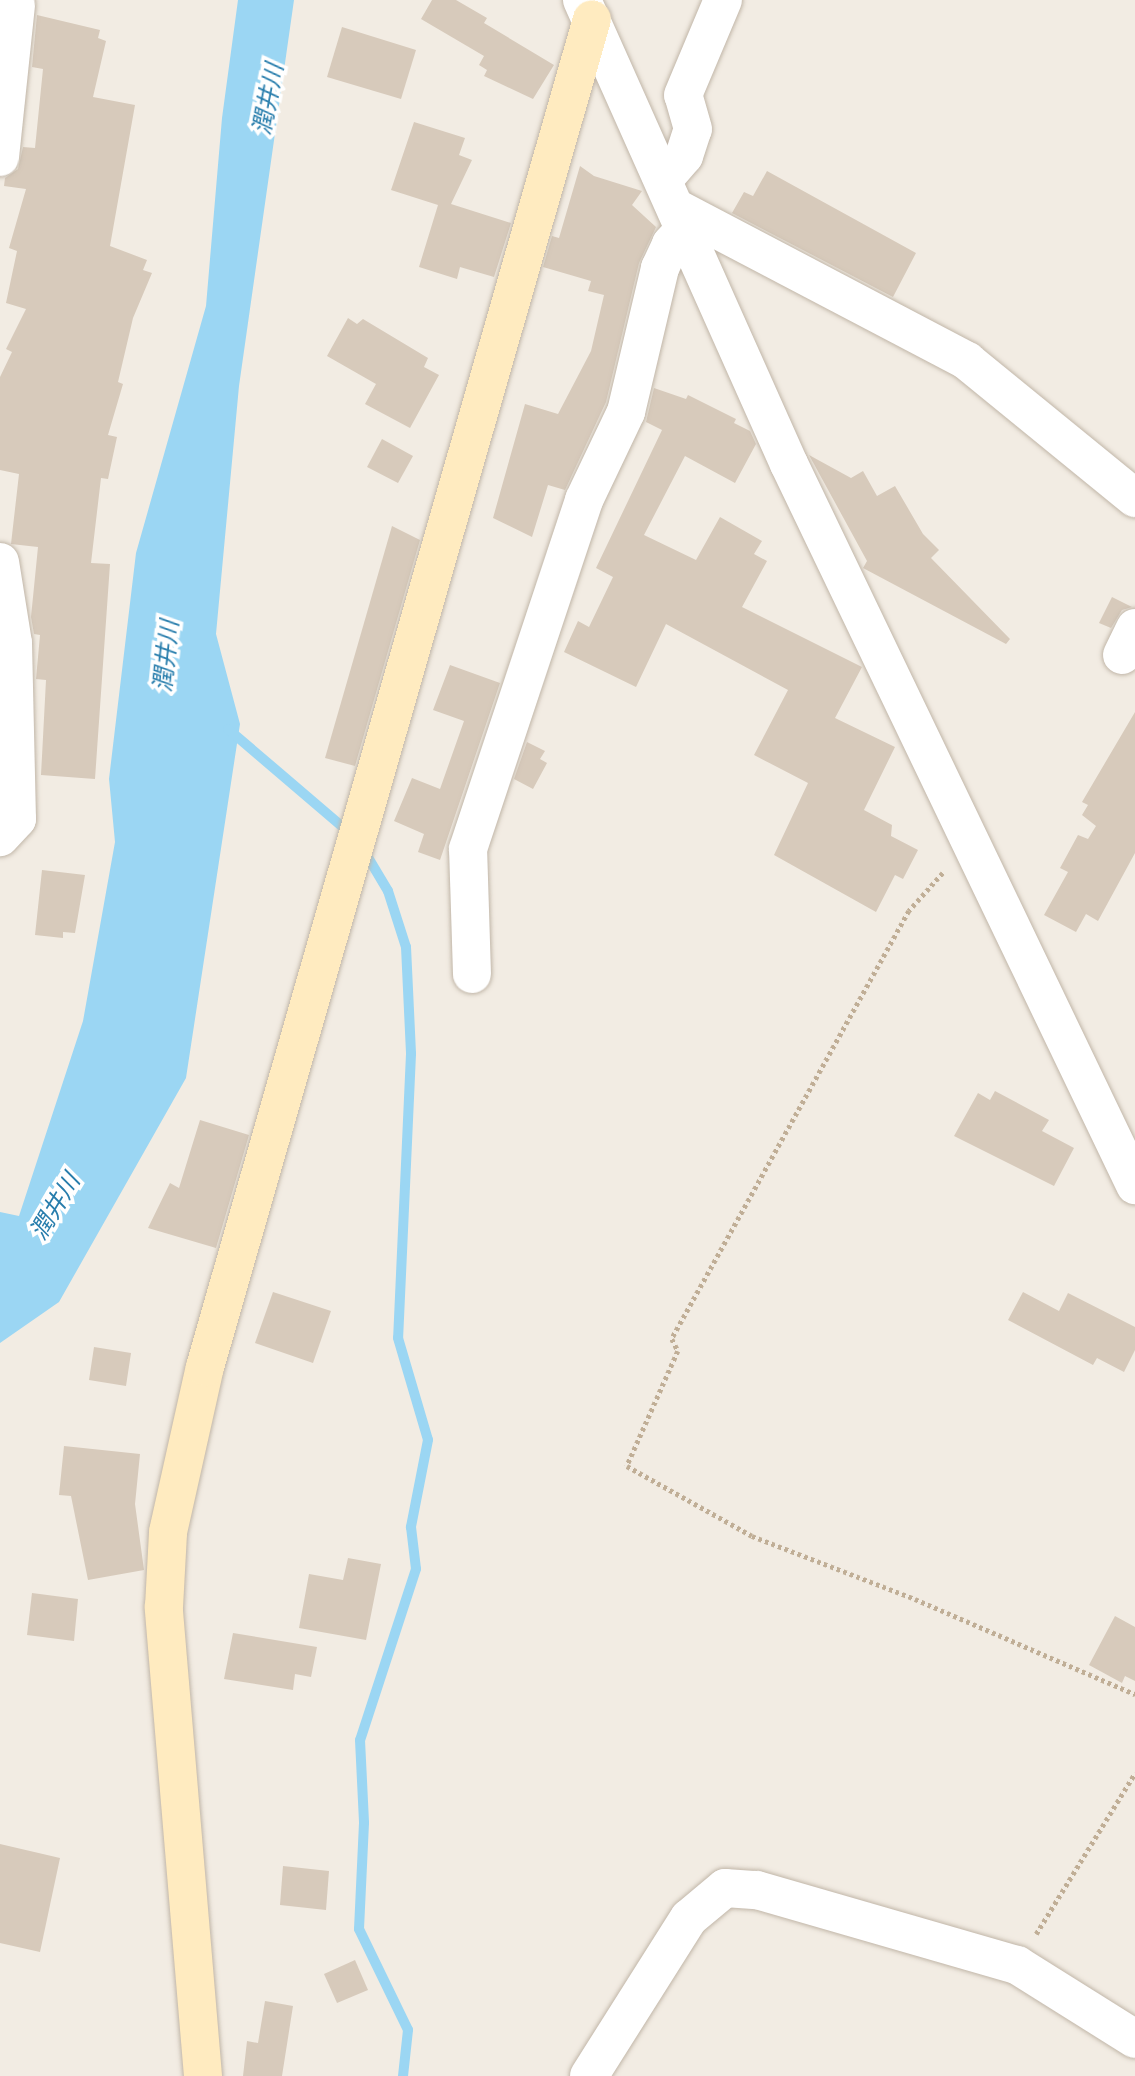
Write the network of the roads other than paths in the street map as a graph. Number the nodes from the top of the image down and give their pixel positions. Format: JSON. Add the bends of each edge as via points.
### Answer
{"nodes":[{"id":1,"x":723,"y":0,"type":"edge"},
{"id":2,"x":11,"y":4,"type":"edge"},
{"id":3,"x":587,"y":10,"type":"edge"},
{"id":4,"x":0,"y":157,"type":"edge"},
{"id":5,"x":674,"y":205,"type":"junction"},
{"id":6,"x":1135,"y":498,"type":"edge"},
{"id":7,"x":0,"y":562,"type":"edge"},
{"id":8,"x":0,"y":837,"type":"edge"},
{"id":9,"x":472,"y":974,"type":"dead end"},
{"id":10,"x":1135,"y":1185,"type":"edge"},
{"id":11,"x":1135,"y":2039,"type":"edge"},
{"id":12,"x":203,"y":2076,"type":"edge"},
{"id":13,"x":589,"y":2076,"type":"edge"}],
"edges":[{"from":1,"to":5,"type":"street","via":[[683,94],[693,129]]},
{"from":2,"to":4,"type":"street"},
{"from":3,"to":5,"type":"street"},
{"from":3,"to":12,"type":"street","via":[[369,799],[205,1367],[168,1532],[164,1607]]},
{"from":5,"to":6,"type":"street","via":[[967,361]]},
{"from":5,"to":9,"type":"street","via":[[671,244],[660,268],[626,412],[584,500],[468,849]]},
{"from":5,"to":10,"type":"street","via":[[789,464]]},
{"from":7,"to":8,"type":"street","via":[[13,643],[17,820]]},
{"from":11,"to":13,"type":"street","via":[[1017,1965],[757,1890],[725,1888],[689,1918]]}]}
